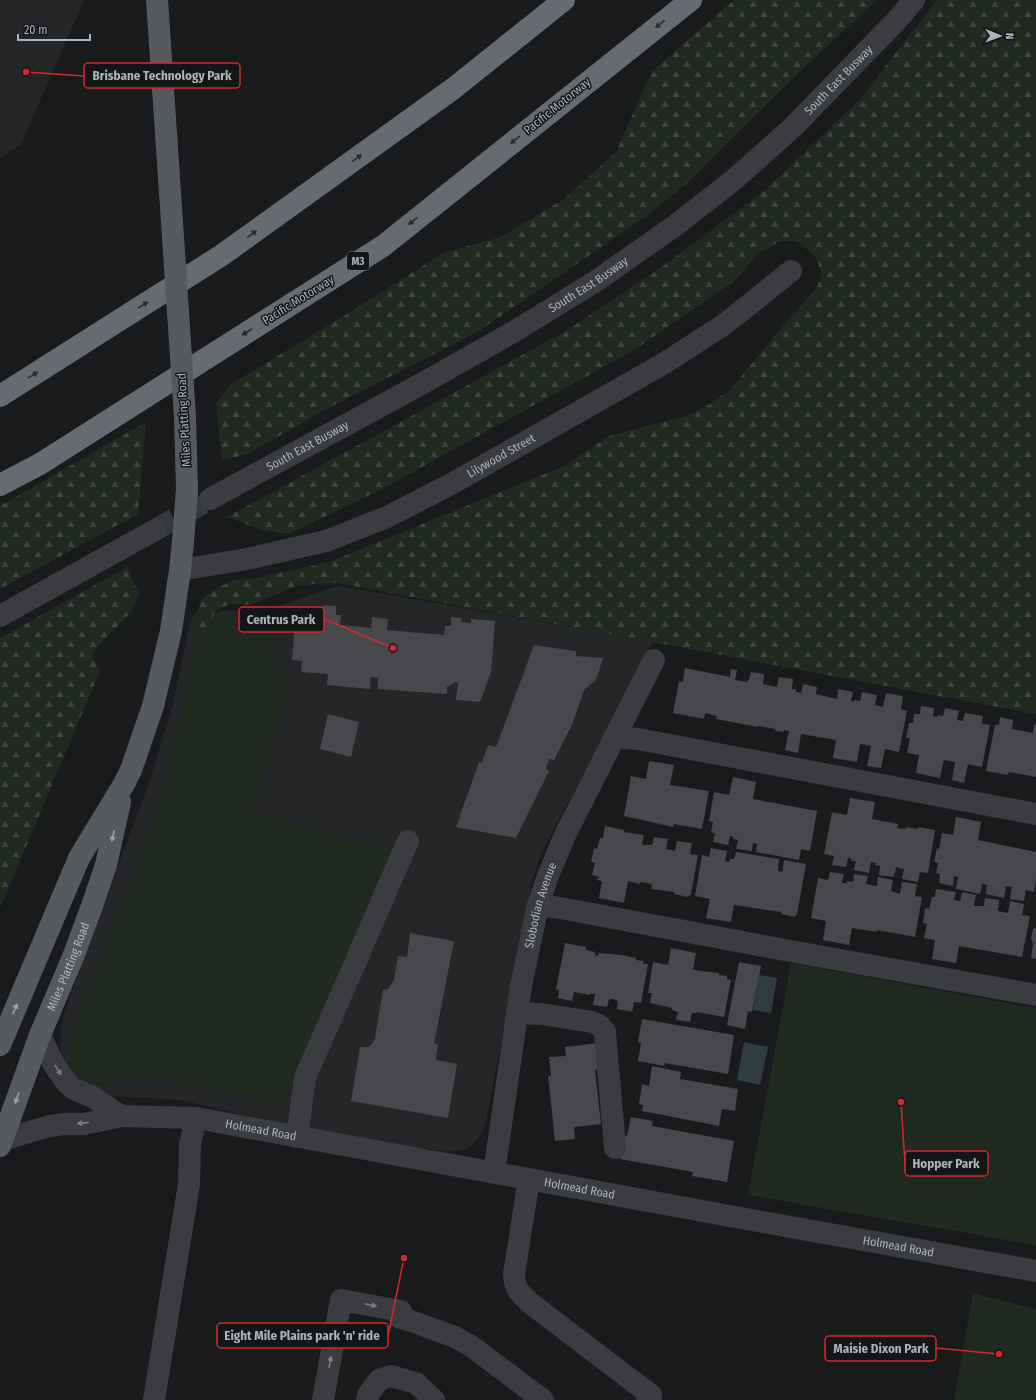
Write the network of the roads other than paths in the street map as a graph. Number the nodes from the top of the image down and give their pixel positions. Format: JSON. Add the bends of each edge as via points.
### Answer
{"nodes":[{"id":1,"x":157,"y":0,"type":"edge"},
{"id":2,"x":163,"y":0,"type":"edge"},
{"id":3,"x":564,"y":0,"type":"edge"},
{"id":4,"x":691,"y":0,"type":"edge"},
{"id":5,"x":914,"y":0,"type":"edge"},
{"id":6,"x":161,"y":49,"type":"junction"},
{"id":7,"x":791,"y":271,"type":"dead end"},
{"id":8,"x":0,"y":396,"type":"edge"},
{"id":9,"x":0,"y":485,"type":"edge"},
{"id":10,"x":210,"y":499,"type":"tunnel mouth"},
{"id":11,"x":155,"y":530,"type":"tunnel mouth"},
{"id":12,"x":180,"y":570,"type":"junction"},
{"id":13,"x":0,"y":616,"type":"edge"},
{"id":14,"x":654,"y":660,"type":"dead end"},
{"id":15,"x":614,"y":737,"type":"junction"},
{"id":16,"x":124,"y":784,"type":"junction"},
{"id":17,"x":1036,"y":814,"type":"edge"},
{"id":18,"x":408,"y":841,"type":"dead end"},
{"id":19,"x":538,"y":905,"type":"junction"},
{"id":20,"x":1036,"y":995,"type":"edge"},
{"id":21,"x":517,"y":1013,"type":"junction"},
{"id":22,"x":40,"y":1035,"type":"junction"},
{"id":23,"x":0,"y":1045,"type":"edge"},
{"id":24,"x":121,"y":1116,"type":"junction"},
{"id":25,"x":196,"y":1118,"type":"junction"},
{"id":26,"x":297,"y":1137,"type":"junction"},
{"id":27,"x":1,"y":1143,"type":"edge"},
{"id":28,"x":615,"y":1148,"type":"dead end"},
{"id":29,"x":494,"y":1173,"type":"junction"},
{"id":30,"x":529,"y":1179,"type":"junction"},
{"id":31,"x":1036,"y":1270,"type":"edge"},
{"id":32,"x":154,"y":1400,"type":"edge"},
{"id":33,"x":323,"y":1400,"type":"edge"},
{"id":34,"x":367,"y":1400,"type":"edge"},
{"id":35,"x":434,"y":1400,"type":"edge"},
{"id":36,"x":542,"y":1400,"type":"edge"},
{"id":37,"x":647,"y":1400,"type":"edge"}],
"edges":[{"from":1,"to":6,"type":"main road","name":"Miles Platting Road"},
{"from":2,"to":6,"type":"main road","name":"Miles Platting Road"},
{"from":8,"to":3,"type":"highway","one_way":true,"via":[[222,255],[454,88]]},
{"from":4,"to":9,"type":"highway","name":"Pacific Motorway","number":"M3","one_way":true,"via":[[383,246],[40,464]]},
{"from":5,"to":10,"type":"street","name":"South East Busway","via":[[793,127],[736,178],[676,225],[596,281],[515,331]]},
{"from":6,"to":12,"type":"main road","name":"Miles Platting Road","bridge":true,"via":[[185,417],[187,489]]},
{"from":7,"to":12,"type":"street","name":"Lilywood Street","via":[[725,324],[663,364],[453,483],[387,517],[326,541],[247,559]]},
{"from":11,"to":13,"type":"street"},
{"from":12,"to":16,"type":"main road","name":"Miles Platting Road","via":[[171,631],[153,706]]},
{"from":14,"to":15,"type":"street","name":"Slobodian Avenue"},
{"from":15,"to":17,"type":"street","via":[[638,739]]},
{"from":15,"to":19,"type":"street","name":"Slobodian Avenue","via":[[566,833]]},
{"from":16,"to":22,"type":"main road","name":"Miles Platting Road","one_way":true,"via":[[106,865],[97,892]]},
{"from":23,"to":16,"type":"main road","name":"Miles Platting Road","one_way":true,"via":[[80,858]]},
{"from":18,"to":26,"type":"street","via":[[305,1078]]},
{"from":19,"to":20,"type":"street"},
{"from":19,"to":21,"type":"street","name":"Slobodian Avenue"},
{"from":21,"to":28,"type":"street","via":[[541,1014],[600,1025],[605,1032]]},
{"from":21,"to":29,"type":"street","name":"Slobodian Avenue"},
{"from":22,"to":24,"type":"street","one_way":true,"via":[[53,1063],[66,1082]]},
{"from":22,"to":27,"type":"main road","name":"Miles Platting Road","one_way":true},
{"from":24,"to":25,"type":"street","name":"Holmead Road"},
{"from":24,"to":27,"type":"street","name":"Holmead Road","one_way":true,"via":[[84,1124],[50,1126]]},
{"from":25,"to":26,"type":"street","name":"Holmead Road"},
{"from":25,"to":32,"type":"street","via":[[190,1144],[189,1184]]},
{"from":26,"to":29,"type":"street","name":"Holmead Road"},
{"from":29,"to":30,"type":"street","name":"Holmead Road"},
{"from":30,"to":31,"type":"street","name":"Holmead Road"},
{"from":30,"to":37,"type":"street","via":[[514,1274],[519,1292],[651,1395]]},
{"from":33,"to":36,"type":"street","one_way":true,"via":[[341,1300],[400,1314],[455,1337],[471,1346]]},
{"from":34,"to":35,"type":"street","via":[[379,1380],[391,1376],[416,1383]]}]}
